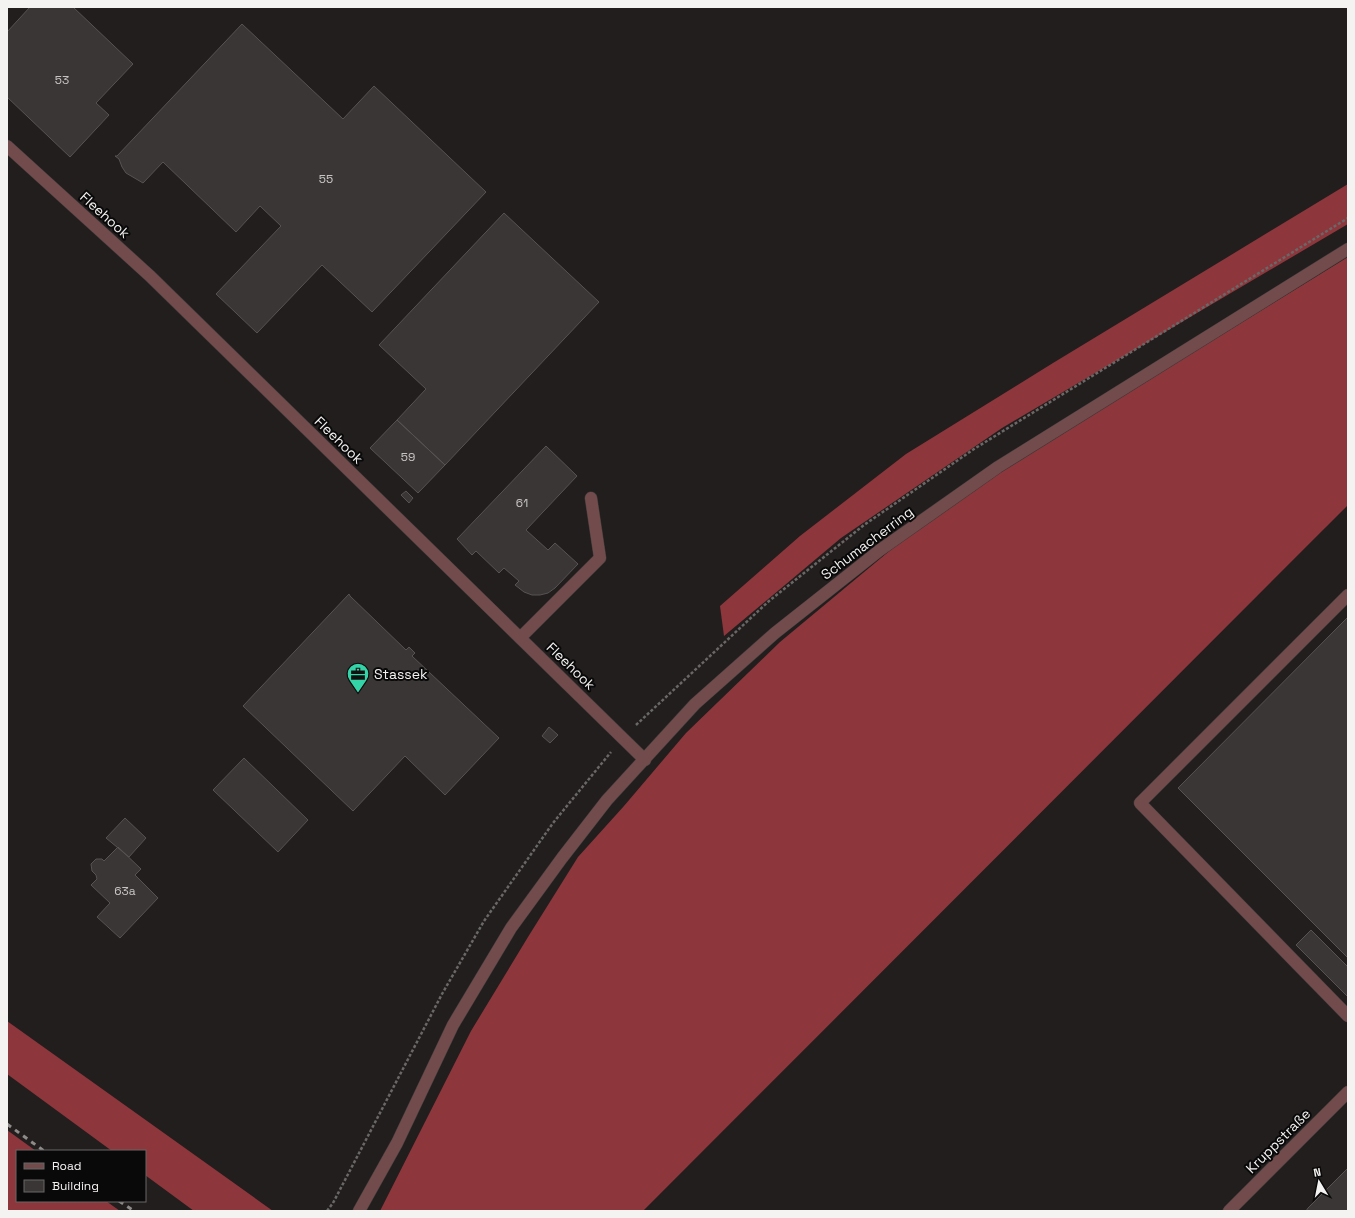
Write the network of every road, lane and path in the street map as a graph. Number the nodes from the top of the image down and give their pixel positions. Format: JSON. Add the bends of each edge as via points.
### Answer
{"nodes":[{"id":1,"x":7,"y":146,"type":"edge"},
{"id":2,"x":1348,"y":249,"type":"edge"},
{"id":3,"x":591,"y":498,"type":"dead end"},
{"id":4,"x":1348,"y":595,"type":"edge"},
{"id":5,"x":520,"y":638,"type":"junction"},
{"id":6,"x":645,"y":760,"type":"junction"},
{"id":7,"x":1348,"y":1016,"type":"edge"},
{"id":8,"x":1348,"y":1092,"type":"edge"},
{"id":9,"x":359,"y":1211,"type":"edge"},
{"id":10,"x":1229,"y":1211,"type":"edge"}],
"edges":[{"from":1,"to":5,"type":"street","name":"Fleehook","via":[[150,276]]},
{"from":2,"to":6,"type":"street","name":"Schumacherring","via":[[998,467],[880,550],[740,663],[695,704]]},
{"from":3,"to":5,"type":"street","via":[[600,558]]},
{"from":4,"to":7,"type":"street","via":[[1140,803]]},
{"from":5,"to":6,"type":"street","name":"Fleehook"},
{"from":6,"to":9,"type":"street","name":"Schumacherring","via":[[602,806],[511,928],[453,1025],[397,1143]]},
{"from":8,"to":10,"type":"street","name":"Kruppstraße"}]}
